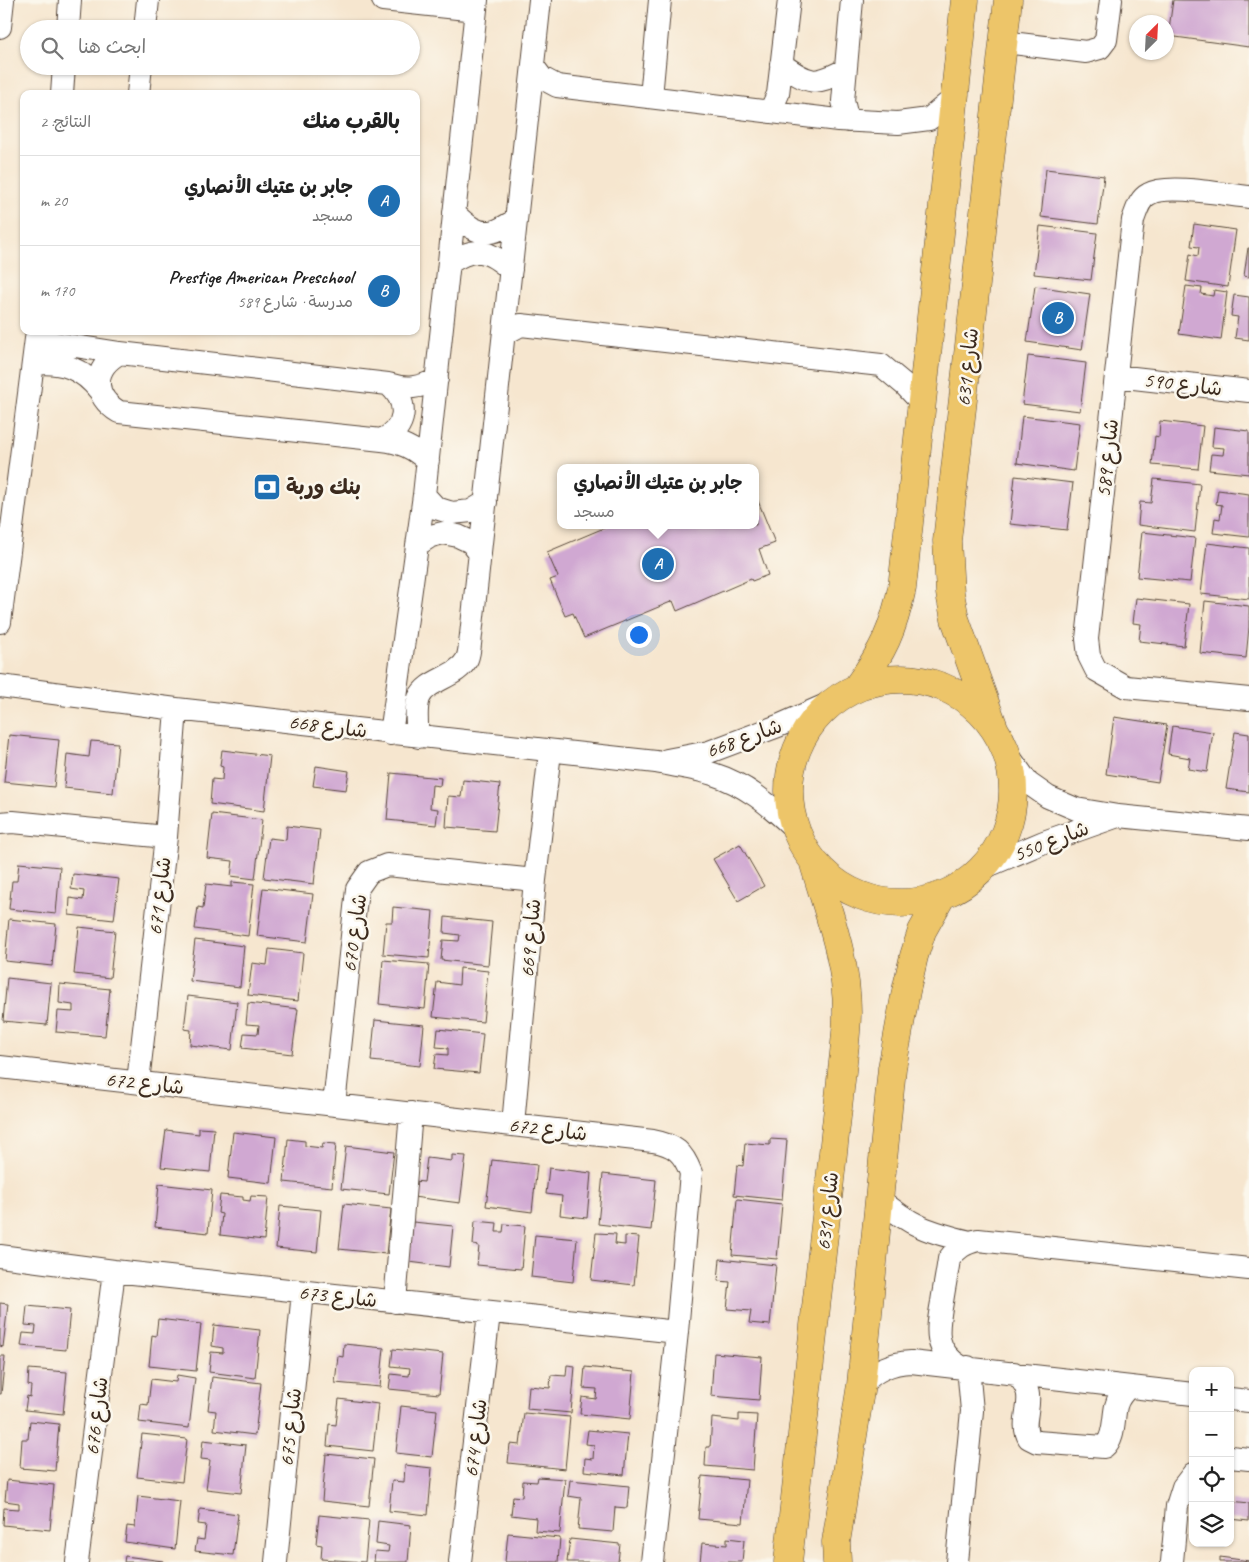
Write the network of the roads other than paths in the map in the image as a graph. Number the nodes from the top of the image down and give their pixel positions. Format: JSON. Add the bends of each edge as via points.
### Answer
{"nodes":[{"id":1,"x":3,"y":0,"type":"edge"},
{"id":2,"x":70,"y":0,"type":"edge"},
{"id":3,"x":148,"y":0,"type":"edge"},
{"id":4,"x":383,"y":0,"type":"edge"},
{"id":5,"x":540,"y":0,"type":"edge"},
{"id":6,"x":660,"y":0,"type":"edge"},
{"id":7,"x":790,"y":0,"type":"edge"},
{"id":8,"x":852,"y":0,"type":"edge"},
{"id":9,"x":965,"y":0,"type":"edge"},
{"id":10,"x":1008,"y":0,"type":"edge"},
{"id":11,"x":1111,"y":0,"type":"edge"},
{"id":12,"x":476,"y":5,"type":"edge"},
{"id":13,"x":69,"y":20,"type":"edge"},
{"id":14,"x":146,"y":20,"type":"edge"},
{"id":15,"x":0,"y":27,"type":"edge"},
{"id":16,"x":1004,"y":42,"type":"junction"},
{"id":17,"x":781,"y":64,"type":"junction"},
{"id":18,"x":533,"y":66,"type":"junction"},
{"id":19,"x":845,"y":70,"type":"junction"},
{"id":20,"x":63,"y":75,"type":"edge"},
{"id":21,"x":140,"y":75,"type":"edge"},
{"id":22,"x":62,"y":90,"type":"edge"},
{"id":23,"x":138,"y":90,"type":"edge"},
{"id":24,"x":651,"y":97,"type":"junction"},
{"id":25,"x":954,"y":100,"type":"junction"},
{"id":26,"x":770,"y":112,"type":"junction"},
{"id":27,"x":848,"y":121,"type":"junction"},
{"id":28,"x":1249,"y":197,"type":"edge"},
{"id":29,"x":454,"y":213,"type":"junction"},
{"id":30,"x":516,"y":220,"type":"junction"},
{"id":31,"x":449,"y":263,"type":"junction"},
{"id":32,"x":511,"y":270,"type":"junction"},
{"id":33,"x":504,"y":334,"type":"junction"},
{"id":34,"x":36,"y":336,"type":"edge"},
{"id":35,"x":120,"y":353,"type":"junction"},
{"id":36,"x":34,"y":364,"type":"junction"},
{"id":37,"x":1116,"y":376,"type":"junction"},
{"id":38,"x":437,"y":379,"type":"junction"},
{"id":39,"x":388,"y":384,"type":"junction"},
{"id":40,"x":100,"y":391,"type":"junction"},
{"id":41,"x":1249,"y":391,"type":"edge"},
{"id":42,"x":921,"y":402,"type":"junction"},
{"id":43,"x":382,"y":440,"type":"junction"},
{"id":44,"x":428,"y":461,"type":"junction"},
{"id":45,"x":9,"y":489,"type":"edge"},
{"id":46,"x":424,"y":495,"type":"junction"},
{"id":47,"x":486,"y":502,"type":"junction"},
{"id":48,"x":7,"y":521,"type":"edge"},
{"id":49,"x":417,"y":545,"type":"junction"},
{"id":50,"x":480,"y":554,"type":"junction"},
{"id":51,"x":0,"y":622,"type":"edge"},
{"id":52,"x":402,"y":656,"type":"junction"},
{"id":53,"x":443,"y":679,"type":"junction"},
{"id":54,"x":0,"y":686,"type":"edge"},
{"id":55,"x":858,"y":686,"type":"junction"},
{"id":56,"x":1249,"y":699,"type":"edge"},
{"id":57,"x":828,"y":704,"type":"junction"},
{"id":58,"x":176,"y":709,"type":"junction"},
{"id":59,"x":994,"y":728,"type":"junction"},
{"id":60,"x":391,"y":734,"type":"junction"},
{"id":61,"x":418,"y":737,"type":"junction"},
{"id":62,"x":550,"y":752,"type":"junction"},
{"id":63,"x":1006,"y":752,"type":"junction"},
{"id":64,"x":656,"y":762,"type":"junction"},
{"id":65,"x":1118,"y":816,"type":"junction"},
{"id":66,"x":0,"y":823,"type":"edge"},
{"id":67,"x":793,"y":827,"type":"junction"},
{"id":68,"x":1249,"y":829,"type":"edge"},
{"id":69,"x":166,"y":837,"type":"junction"},
{"id":70,"x":814,"y":864,"type":"junction"},
{"id":71,"x":985,"y":867,"type":"junction"},
{"id":72,"x":536,"y":880,"type":"junction"},
{"id":73,"x":941,"y":897,"type":"junction"},
{"id":74,"x":0,"y":1067,"type":"edge"},
{"id":75,"x":138,"y":1082,"type":"junction"},
{"id":76,"x":334,"y":1104,"type":"junction"},
{"id":77,"x":411,"y":1113,"type":"junction"},
{"id":78,"x":512,"y":1124,"type":"junction"},
{"id":79,"x":879,"y":1199,"type":"junction"},
{"id":80,"x":970,"y":1242,"type":"junction"},
{"id":81,"x":0,"y":1256,"type":"edge"},
{"id":82,"x":1249,"y":1269,"type":"edge"},
{"id":83,"x":114,"y":1271,"type":"junction"},
{"id":84,"x":303,"y":1292,"type":"junction"},
{"id":85,"x":395,"y":1302,"type":"junction"},
{"id":86,"x":489,"y":1313,"type":"junction"},
{"id":87,"x":677,"y":1332,"type":"junction"},
{"id":88,"x":964,"y":1367,"type":"junction"},
{"id":89,"x":1014,"y":1373,"type":"junction"},
{"id":90,"x":861,"y":1385,"type":"junction"},
{"id":91,"x":1129,"y":1387,"type":"junction"},
{"id":92,"x":1189,"y":1394,"type":"edge"},
{"id":93,"x":1234,"y":1399,"type":"edge"},
{"id":94,"x":1249,"y":1401,"type":"edge"},
{"id":95,"x":1234,"y":1458,"type":"edge"},
{"id":96,"x":1249,"y":1459,"type":"edge"},
{"id":97,"x":1189,"y":1479,"type":"edge"},
{"id":98,"x":77,"y":1562,"type":"edge"},
{"id":99,"x":276,"y":1562,"type":"edge"},
{"id":100,"x":460,"y":1562,"type":"edge"},
{"id":101,"x":652,"y":1562,"type":"edge"},
{"id":102,"x":788,"y":1562,"type":"edge"},
{"id":103,"x":838,"y":1562,"type":"edge"},
{"id":104,"x":958,"y":1562,"type":"edge"},
{"id":105,"x":1172,"y":1562,"type":"edge"}],
"edges":[{"from":1,"to":15,"type":"street"},
{"from":2,"to":13,"type":"street"},
{"from":3,"to":14,"type":"street"},
{"from":4,"to":12,"type":"street"},
{"from":5,"to":18,"type":"street"},
{"from":6,"to":24,"type":"street"},
{"from":7,"to":17,"type":"street"},
{"from":8,"to":19,"type":"street"},
{"from":9,"to":25,"type":"main road","name":"شارع 631"},
{"from":10,"to":16,"type":"main road","name":"شارع 631"},
{"from":11,"to":16,"type":"street","via":[[1106,40],[1100,48],[1086,52]]},
{"from":12,"to":29,"type":"street"},
{"from":16,"to":59,"type":"main road","name":"شارع 631","via":[[947,541],[955,619]]},
{"from":17,"to":19,"type":"street","via":[[803,79],[824,81]]},
{"from":17,"to":26,"type":"street","via":[[778,94]]},
{"from":18,"to":24,"type":"street","via":[[542,78],[557,86]]},
{"from":18,"to":30,"type":"street"},
{"from":19,"to":27,"type":"street","via":[[843,100]]},
{"from":20,"to":22,"type":"street"},
{"from":21,"to":23,"type":"street"},
{"from":24,"to":26,"type":"street"},
{"from":25,"to":27,"type":"street","via":[[929,119],[898,124]]},
{"from":25,"to":42,"type":"main road","name":"شارع 631"},
{"from":26,"to":27,"type":"street"},
{"from":28,"to":37,"type":"street","name":"شارع 589","via":[[1164,188],[1148,194],[1138,205]]},
{"from":29,"to":30,"type":"street","via":[[467,227],[484,232],[496,231]]},
{"from":29,"to":31,"type":"street"},
{"from":30,"to":32,"type":"street"},
{"from":31,"to":32,"type":"street","via":[[462,254],[484,252]]},
{"from":31,"to":38,"type":"street"},
{"from":32,"to":33,"type":"street"},
{"from":33,"to":42,"type":"street","via":[[521,325],[881,365]]},
{"from":33,"to":47,"type":"street"},
{"from":34,"to":35,"type":"street"},
{"from":34,"to":36,"type":"street"},
{"from":35,"to":39,"type":"street"},
{"from":35,"to":40,"type":"street","via":[[111,357],[100,372]]},
{"from":36,"to":40,"type":"street","via":[[53,363],[73,368],[91,379]]},
{"from":36,"to":45,"type":"street"},
{"from":37,"to":41,"type":"street","name":"شارع 590"},
{"from":37,"to":56,"type":"street","name":"شارع 589","via":[[1087,638],[1089,656],[1096,670],[1126,687]]},
{"from":38,"to":39,"type":"street","via":[[418,387]]},
{"from":38,"to":44,"type":"street"},
{"from":39,"to":43,"type":"street","via":[[400,397],[403,414],[396,430]]},
{"from":40,"to":43,"type":"street","via":[[110,407],[118,412]]},
{"from":42,"to":55,"type":"main road","name":"شارع 631","via":[[902,588],[896,617],[877,659]]},
{"from":43,"to":44,"type":"street","via":[[406,445]]},
{"from":44,"to":46,"type":"street"},
{"from":45,"to":48,"type":"street"},
{"from":46,"to":47,"type":"street","via":[[436,508],[452,513],[471,511]]},
{"from":46,"to":49,"type":"street"},
{"from":47,"to":50,"type":"street"},
{"from":48,"to":51,"type":"street"},
{"from":49,"to":50,"type":"street","via":[[443,533],[471,542]]},
{"from":49,"to":52,"type":"street"},
{"from":50,"to":53,"type":"street","via":[[468,658],[456,672]]},
{"from":52,"to":53,"type":"street","via":[[412,667],[428,676]]},
{"from":52,"to":60,"type":"street"},
{"from":53,"to":61,"type":"street","via":[[430,685],[420,696]]},
{"from":54,"to":58,"type":"street","name":"شارع 668"},
{"from":55,"to":57,"type":"main road"},
{"from":55,"to":59,"type":"main road","via":[[895,678],[933,683],[968,700]]},
{"from":57,"to":64,"type":"street","name":"شارع 668","via":[[709,752]]},
{"from":57,"to":67,"type":"main road","via":[[800,739],[790,773]]},
{"from":58,"to":60,"type":"street","name":"شارع 668"},
{"from":58,"to":69,"type":"street","name":"شارع 671"},
{"from":59,"to":63,"type":"main road"},
{"from":60,"to":61,"type":"street","name":"شارع 668"},
{"from":61,"to":62,"type":"street","name":"شارع 668"},
{"from":62,"to":64,"type":"street","name":"شارع 668"},
{"from":62,"to":72,"type":"street","name":"شارع 669"},
{"from":63,"to":65,"type":"street","name":"شارع 550","via":[[1028,783],[1048,797],[1076,809]]},
{"from":63,"to":71,"type":"main road","via":[[1014,791],[1007,831]]},
{"from":64,"to":67,"type":"street","name":"شارع 668","via":[[713,774],[747,789]]},
{"from":65,"to":68,"type":"street","name":"شارع 550"},
{"from":65,"to":71,"type":"street","name":"شارع 550"},
{"from":66,"to":69,"type":"street"},
{"from":67,"to":70,"type":"main road"},
{"from":69,"to":75,"type":"street","name":"شارع 671"},
{"from":70,"to":73,"type":"main road","via":[[840,887],[872,901],[907,904]]},
{"from":70,"to":102,"type":"main road","name":"شارع 631","via":[[835,932],[847,1011]]},
{"from":71,"to":73,"type":"main road","via":[[966,884]]},
{"from":72,"to":76,"type":"street","name":"شارع 670","via":[[387,865],[369,872],[357,889]]},
{"from":72,"to":78,"type":"street","name":"شارع 669"},
{"from":73,"to":79,"type":"main road","via":[[922,931],[906,991],[892,1068]]},
{"from":74,"to":75,"type":"street","name":"شارع 672"},
{"from":75,"to":76,"type":"street","name":"شارع 672"},
{"from":76,"to":77,"type":"street","name":"شارع 672"},
{"from":77,"to":78,"type":"street","name":"شارع 672"},
{"from":77,"to":85,"type":"street"},
{"from":78,"to":87,"type":"street","name":"شارع 672","via":[[666,1144],[686,1159],[691,1173]]},
{"from":79,"to":80,"type":"street","via":[[917,1226]]},
{"from":79,"to":90,"type":"main road"},
{"from":80,"to":82,"type":"street","via":[[978,1240]]},
{"from":80,"to":88,"type":"street","via":[[961,1246],[949,1260],[938,1324],[944,1353]]},
{"from":81,"to":83,"type":"street","name":"شارع 673"},
{"from":83,"to":84,"type":"street","name":"شارع 673"},
{"from":83,"to":98,"type":"street","name":"شارع 676"},
{"from":84,"to":85,"type":"street","name":"شارع 673"},
{"from":84,"to":99,"type":"street","name":"شارع 675"},
{"from":85,"to":86,"type":"street","name":"شارع 673"},
{"from":86,"to":87,"type":"street","name":"شارع 673"},
{"from":86,"to":100,"type":"street","name":"شارع 674"},
{"from":87,"to":101,"type":"street","name":"شارع 672"},
{"from":88,"to":89,"type":"street"},
{"from":88,"to":90,"type":"street","via":[[911,1362],[892,1364]]},
{"from":88,"to":104,"type":"street","via":[[972,1411]]},
{"from":89,"to":91,"type":"street"},
{"from":89,"to":91,"type":"street","via":[[1027,1390],[1027,1435],[1037,1442],[1104,1447],[1109,1442],[1116,1405]]},
{"from":90,"to":103,"type":"main road","via":[[836,1542]]},
{"from":91,"to":92,"type":"street"},
{"from":93,"to":94,"type":"street"},
{"from":95,"to":96,"type":"street"},
{"from":97,"to":105,"type":"street","via":[[1177,1506]]}]}
